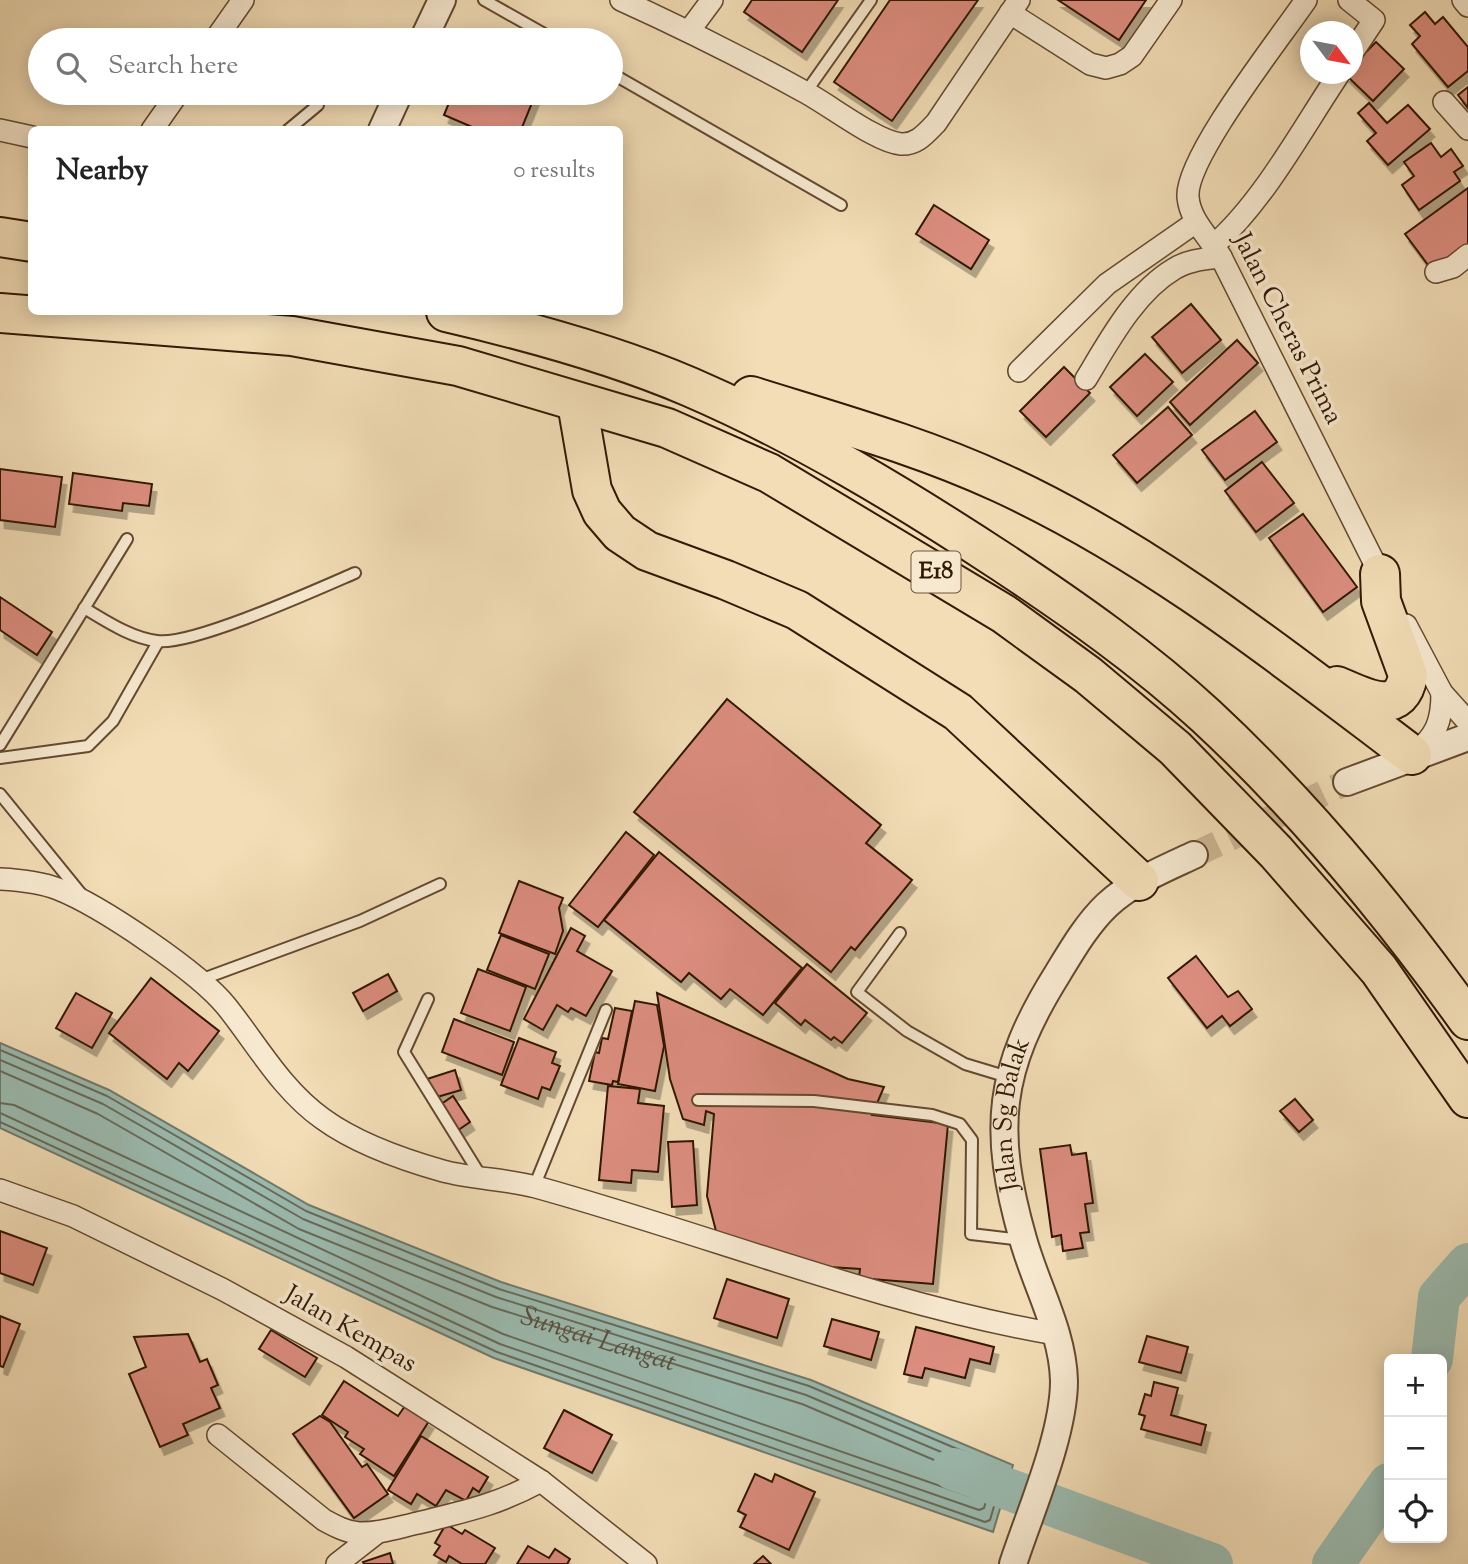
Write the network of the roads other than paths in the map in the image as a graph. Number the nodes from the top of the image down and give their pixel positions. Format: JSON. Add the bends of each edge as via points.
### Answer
{"nodes":[{"id":1,"x":243,"y":0,"type":"edge"},
{"id":2,"x":442,"y":0,"type":"edge"},
{"id":3,"x":484,"y":0,"type":"edge"},
{"id":4,"x":621,"y":0,"type":"edge"},
{"id":5,"x":712,"y":0,"type":"edge"},
{"id":6,"x":871,"y":0,"type":"edge"},
{"id":7,"x":1171,"y":0,"type":"edge"},
{"id":8,"x":1306,"y":0,"type":"edge"},
{"id":9,"x":1463,"y":0,"type":"edge"},
{"id":10,"x":1015,"y":6,"type":"edge"},
{"id":11,"x":1356,"y":6,"type":"edge"},
{"id":12,"x":1468,"y":6,"type":"edge"},
{"id":13,"x":223,"y":28,"type":"edge"},
{"id":14,"x":429,"y":28,"type":"edge"},
{"id":15,"x":534,"y":28,"type":"edge"},
{"id":16,"x":689,"y":31,"type":"junction"},
{"id":17,"x":1363,"y":37,"type":"edge"},
{"id":18,"x":623,"y":80,"type":"edge"},
{"id":19,"x":1332,"y":84,"type":"edge"},
{"id":20,"x":806,"y":92,"type":"junction"},
{"id":21,"x":1444,"y":102,"type":"dead end"},
{"id":22,"x":170,"y":105,"type":"edge"},
{"id":23,"x":318,"y":105,"type":"dead end"},
{"id":24,"x":393,"y":105,"type":"edge"},
{"id":25,"x":155,"y":126,"type":"edge"},
{"id":26,"x":293,"y":126,"type":"edge"},
{"id":27,"x":384,"y":126,"type":"edge"},
{"id":28,"x":0,"y":130,"type":"edge"},
{"id":29,"x":1468,"y":130,"type":"edge"},
{"id":30,"x":28,"y":136,"type":"edge"},
{"id":31,"x":841,"y":205,"type":"dead end"},
{"id":32,"x":1196,"y":222,"type":"junction"},
{"id":33,"x":28,"y":234,"type":"edge"},
{"id":34,"x":0,"y":235,"type":"edge"},
{"id":35,"x":28,"y":241,"type":"edge"},
{"id":36,"x":1218,"y":251,"type":"junction"},
{"id":37,"x":1468,"y":255,"type":"edge"},
{"id":38,"x":1436,"y":272,"type":"dead end"},
{"id":39,"x":0,"y":313,"type":"edge"},
{"id":40,"x":457,"y":315,"type":"edge"},
{"id":41,"x":1019,"y":371,"type":"dead end"},
{"id":42,"x":1086,"y":379,"type":"dead end"},
{"id":43,"x":690,"y":387,"type":"junction"},
{"id":44,"x":577,"y":403,"type":"junction"},
{"id":45,"x":127,"y":539,"type":"dead end"},
{"id":46,"x":355,"y":573,"type":"dead end"},
{"id":47,"x":1380,"y":574,"type":"junction"},
{"id":48,"x":84,"y":608,"type":"junction"},
{"id":49,"x":158,"y":642,"type":"junction"},
{"id":50,"x":1300,"y":671,"type":"junction"},
{"id":51,"x":1442,"y":693,"type":"junction"},
{"id":52,"x":1468,"y":722,"type":"edge"},
{"id":53,"x":1468,"y":737,"type":"edge"},
{"id":54,"x":0,"y":745,"type":"edge"},
{"id":55,"x":1412,"y":755,"type":"junction"},
{"id":56,"x":0,"y":758,"type":"edge"},
{"id":57,"x":1347,"y":782,"type":"tunnel mouth"},
{"id":58,"x":0,"y":794,"type":"edge"},
{"id":59,"x":1194,"y":855,"type":"tunnel mouth"},
{"id":60,"x":0,"y":879,"type":"edge"},
{"id":61,"x":1139,"y":881,"type":"junction"},
{"id":62,"x":440,"y":884,"type":"dead end"},
{"id":63,"x":88,"y":903,"type":"junction"},
{"id":64,"x":900,"y":933,"type":"dead end"},
{"id":65,"x":200,"y":979,"type":"junction"},
{"id":66,"x":428,"y":999,"type":"dead end"},
{"id":67,"x":606,"y":1010,"type":"dead end"},
{"id":68,"x":1468,"y":1020,"type":"edge"},
{"id":69,"x":1008,"y":1077,"type":"junction"},
{"id":70,"x":1466,"y":1095,"type":"edge"},
{"id":71,"x":698,"y":1100,"type":"dead end"},
{"id":72,"x":482,"y":1178,"type":"junction"},
{"id":73,"x":534,"y":1186,"type":"junction"},
{"id":74,"x":0,"y":1190,"type":"edge"},
{"id":75,"x":1023,"y":1240,"type":"junction"},
{"id":76,"x":1055,"y":1334,"type":"junction"},
{"id":77,"x":218,"y":1435,"type":"dead end"},
{"id":78,"x":541,"y":1481,"type":"junction"},
{"id":79,"x":378,"y":1532,"type":"junction"},
{"id":80,"x":337,"y":1564,"type":"edge"},
{"id":81,"x":646,"y":1564,"type":"edge"},
{"id":82,"x":1013,"y":1564,"type":"edge"}],
"edges":[{"from":1,"to":13,"type":"street"},
{"from":2,"to":14,"type":"street"},
{"from":3,"to":15,"type":"lane"},
{"from":4,"to":16,"type":"street"},
{"from":5,"to":16,"type":"street"},
{"from":6,"to":20,"type":"lane"},
{"from":7,"to":10,"type":"street","via":[[1132,56],[1106,68],[1090,64]]},
{"from":8,"to":32,"type":"street","name":"Jalan Cheras Prima","via":[[1196,163],[1188,196]]},
{"from":9,"to":12,"type":"street"},
{"from":10,"to":20,"type":"street","via":[[936,123],[912,143],[885,139]]},
{"from":11,"to":17,"type":"street","via":[[1374,20]]},
{"from":16,"to":20,"type":"street"},
{"from":18,"to":31,"type":"lane"},
{"from":19,"to":36,"type":"street"},
{"from":21,"to":29,"type":"street"},
{"from":22,"to":25,"type":"street"},
{"from":23,"to":26,"type":"lane"},
{"from":24,"to":27,"type":"street"},
{"from":28,"to":30,"type":"street"},
{"from":32,"to":36,"type":"street","name":"Jalan Cheras Prima"},
{"from":32,"to":41,"type":"street","via":[[1107,284]]},
{"from":33,"to":34,"type":"street"},
{"from":34,"to":35,"type":"highway"},
{"from":36,"to":42,"type":"street","via":[[1156,281],[1123,321]]},
{"from":36,"to":47,"type":"street","name":"Jalan Cheras Prima"},
{"from":37,"to":38,"type":"street","via":[[1453,267]]},
{"from":39,"to":44,"type":"highway","number":"E18","via":[[292,336],[458,366]]},
{"from":40,"to":43,"type":"highway","number":"E18","via":[[609,358]]},
{"from":43,"to":50,"type":"highway","via":[[747,394],[920,450],[1001,483],[1089,528],[1169,577]]},
{"from":43,"to":68,"type":"highway","number":"E18","via":[[878,485],[1119,643],[1206,716],[1290,801],[1377,898]]},
{"from":44,"to":61,"type":"highway","via":[[592,490],[602,512],[620,533],[647,551],[797,611],[958,712]]},
{"from":44,"to":70,"type":"highway","number":"E18","via":[[667,428],[769,472],[1004,614],[1088,675],[1175,748],[1276,852],[1379,970]]},
{"from":45,"to":48,"type":"lane"},
{"from":46,"to":49,"type":"lane","via":[[185,639]]},
{"from":47,"to":50,"type":"highway","via":[[1381,601],[1408,675],[1406,686],[1388,701],[1376,702]]},
{"from":47,"to":51,"type":"street","name":"Jalan Cheras Prima"},
{"from":48,"to":49,"type":"lane","via":[[118,628]]},
{"from":48,"to":54,"type":"lane"},
{"from":49,"to":56,"type":"lane","via":[[113,721],[88,746]]},
{"from":50,"to":55,"type":"highway"},
{"from":51,"to":52,"type":"street","name":"Jalan Cheras Prima"},
{"from":51,"to":55,"type":"street","via":[[1438,728]]},
{"from":53,"to":55,"type":"street"},
{"from":55,"to":57,"type":"street"},
{"from":58,"to":63,"type":"lane"},
{"from":59,"to":61,"type":"street","name":"Jalan Sg Balak"},
{"from":60,"to":63,"type":"street","via":[[56,888]]},
{"from":61,"to":69,"type":"street","name":"Jalan Sg Balak","via":[[1107,905],[1084,933],[1037,1006]]},
{"from":62,"to":65,"type":"lane","via":[[360,920]]},
{"from":63,"to":65,"type":"street"},
{"from":64,"to":69,"type":"lane","via":[[857,992],[907,1031],[965,1064]]},
{"from":65,"to":72,"type":"street","via":[[228,1008],[287,1088],[324,1120],[443,1171]]},
{"from":66,"to":72,"type":"lane","via":[[404,1052]]},
{"from":67,"to":73,"type":"lane"},
{"from":69,"to":75,"type":"street","name":"Jalan Sg Balak","via":[[1005,1160]]},
{"from":71,"to":75,"type":"lane","via":[[814,1101],[932,1115],[960,1124],[972,1140],[971,1234]]},
{"from":72,"to":73,"type":"street"},
{"from":73,"to":76,"type":"street","via":[[936,1309]]},
{"from":74,"to":78,"type":"street","name":"Jalan Kempas","via":[[73,1216],[222,1289],[346,1357]]},
{"from":75,"to":76,"type":"street","name":"Jalan Sg Balak"},
{"from":76,"to":82,"type":"street","name":"Jalan Sg Balak","via":[[1064,1382],[1055,1435]]},
{"from":77,"to":79,"type":"street","via":[[324,1520],[340,1529]]},
{"from":78,"to":79,"type":"street","via":[[498,1503]]},
{"from":78,"to":81,"type":"street","name":"Jalan Kempas"},
{"from":79,"to":80,"type":"street"}]}
